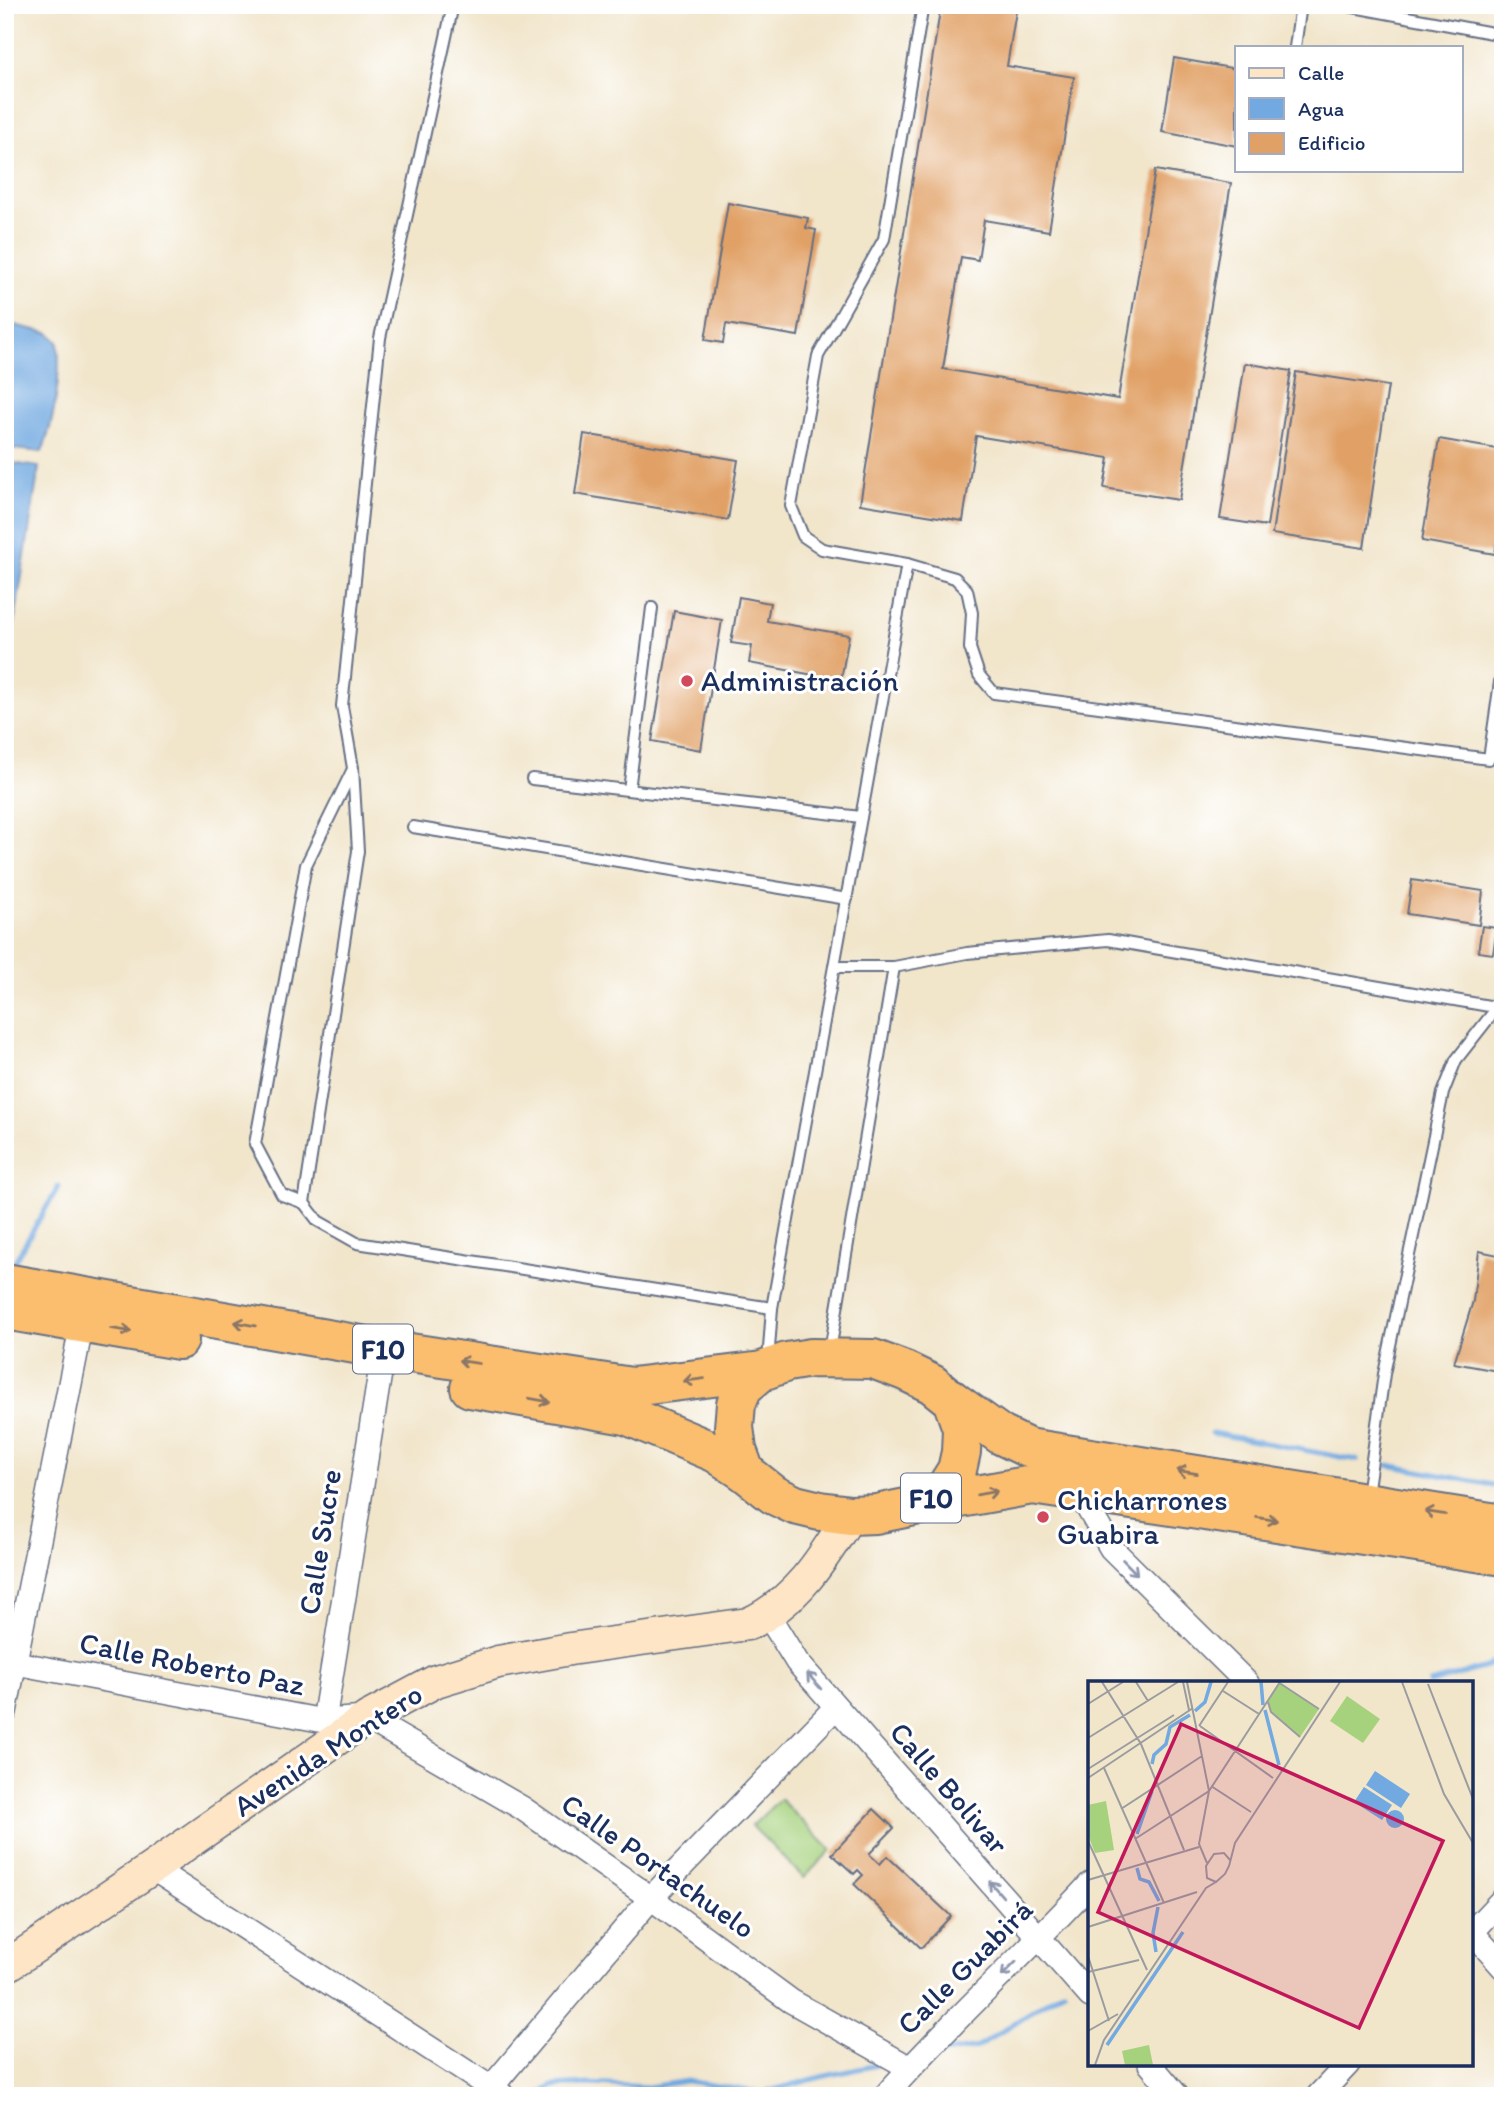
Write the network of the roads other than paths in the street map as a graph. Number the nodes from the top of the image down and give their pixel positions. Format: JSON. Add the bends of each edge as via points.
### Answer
{"nodes":[{"id":1,"x":453,"y":5,"type":"edge"},
{"id":2,"x":923,"y":5,"type":"edge"},
{"id":3,"x":1300,"y":5,"type":"edge"},
{"id":4,"x":1343,"y":5,"type":"edge"},
{"id":5,"x":1503,"y":35,"type":"edge"},
{"id":6,"x":1294,"y":46,"type":"edge"},
{"id":7,"x":907,"y":564,"type":"junction"},
{"id":8,"x":652,"y":608,"type":"dead end"},
{"id":9,"x":1503,"y":661,"type":"edge"},
{"id":10,"x":353,"y":768,"type":"junction"},
{"id":11,"x":532,"y":779,"type":"dead end"},
{"id":12,"x":629,"y":790,"type":"junction"},
{"id":13,"x":861,"y":817,"type":"junction"},
{"id":14,"x":413,"y":828,"type":"dead end"},
{"id":15,"x":847,"y":899,"type":"junction"},
{"id":16,"x":834,"y":967,"type":"junction"},
{"id":17,"x":894,"y":967,"type":"junction"},
{"id":18,"x":1499,"y":1003,"type":"edge"},
{"id":19,"x":304,"y":1203,"type":"junction"},
{"id":20,"x":5,"y":1283,"type":"edge"},
{"id":21,"x":772,"y":1308,"type":"junction"},
{"id":22,"x":5,"y":1310,"type":"edge"},
{"id":23,"x":82,"y":1323,"type":"junction"},
{"id":24,"x":829,"y":1357,"type":"junction"},
{"id":25,"x":765,"y":1370,"type":"junction"},
{"id":26,"x":380,"y":1373,"type":"junction"},
{"id":27,"x":952,"y":1400,"type":"junction"},
{"id":28,"x":745,"y":1472,"type":"junction"},
{"id":29,"x":1078,"y":1490,"type":"junction"},
{"id":30,"x":1366,"y":1502,"type":"junction"},
{"id":31,"x":920,"y":1505,"type":"junction"},
{"id":32,"x":850,"y":1515,"type":"junction"},
{"id":33,"x":1503,"y":1524,"type":"edge"},
{"id":34,"x":1503,"y":1556,"type":"edge"},
{"id":35,"x":768,"y":1615,"type":"junction"},
{"id":36,"x":10,"y":1661,"type":"edge"},
{"id":37,"x":1245,"y":1681,"type":"edge"},
{"id":38,"x":836,"y":1707,"type":"junction"},
{"id":39,"x":5,"y":1712,"type":"edge"},
{"id":40,"x":367,"y":1718,"type":"junction"},
{"id":41,"x":324,"y":1721,"type":"junction"},
{"id":42,"x":152,"y":1868,"type":"junction"},
{"id":43,"x":1088,"y":1886,"type":"edge"},
{"id":44,"x":651,"y":1898,"type":"junction"},
{"id":45,"x":1503,"y":1899,"type":"edge"},
{"id":46,"x":1473,"y":1930,"type":"edge"},
{"id":47,"x":1473,"y":1934,"type":"edge"},
{"id":48,"x":1040,"y":1939,"type":"junction"},
{"id":49,"x":5,"y":1967,"type":"edge"},
{"id":50,"x":1503,"y":1967,"type":"edge"},
{"id":51,"x":1088,"y":1994,"type":"edge"},
{"id":52,"x":1152,"y":2066,"type":"edge"},
{"id":53,"x":1346,"y":2066,"type":"edge"},
{"id":54,"x":909,"y":2068,"type":"junction"},
{"id":55,"x":493,"y":2093,"type":"edge"},
{"id":56,"x":885,"y":2096,"type":"edge"},
{"id":57,"x":1177,"y":2096,"type":"edge"},
{"id":58,"x":1318,"y":2096,"type":"edge"}],
"edges":[{"from":1,"to":10,"type":"lane","via":[[380,338],[342,706]]},
{"from":2,"to":7,"type":"lane","via":[[884,239],[818,356],[791,506],[803,536],[822,548]]},
{"from":3,"to":6,"type":"lane"},
{"from":4,"to":5,"type":"lane"},
{"from":7,"to":9,"type":"lane","via":[[956,578],[967,590],[972,613],[970,648],[979,676],[994,693],[1489,759]]},
{"from":7,"to":13,"type":"lane"},
{"from":8,"to":12,"type":"lane"},
{"from":10,"to":19,"type":"lane","via":[[358,851]]},
{"from":10,"to":19,"type":"lane","via":[[306,865],[254,1144],[282,1195]]},
{"from":11,"to":12,"type":"lane"},
{"from":12,"to":13,"type":"lane"},
{"from":13,"to":15,"type":"lane"},
{"from":14,"to":15,"type":"lane"},
{"from":15,"to":16,"type":"lane"},
{"from":16,"to":17,"type":"lane"},
{"from":16,"to":21,"type":"lane"},
{"from":17,"to":18,"type":"lane","via":[[967,953],[1108,940]]},
{"from":17,"to":24,"type":"lane"},
{"from":18,"to":30,"type":"lane","via":[[1456,1060],[1443,1093],[1384,1374]]},
{"from":19,"to":21,"type":"lane","via":[[318,1221],[357,1243]]},
{"from":25,"to":20,"type":"highway","number":"F10","one_way":true,"via":[[632,1387]]},
{"from":21,"to":25,"type":"lane"},
{"from":22,"to":23,"type":"highway","number":"F10"},
{"from":23,"to":26,"type":"highway","number":"F10","one_way":true},
{"from":23,"to":36,"type":"street"},
{"from":24,"to":25,"type":"highway","number":"F10"},
{"from":24,"to":27,"type":"highway","number":"F10","via":[[873,1359],[932,1384]]},
{"from":25,"to":28,"type":"highway","via":[[743,1387],[736,1404],[735,1439]]},
{"from":26,"to":28,"type":"highway","number":"F10","one_way":true,"via":[[626,1415],[716,1453]]},
{"from":26,"to":41,"type":"street","name":"Calle Sucre"},
{"from":30,"to":27,"type":"highway","number":"F10","one_way":true,"via":[[1028,1448]]},
{"from":27,"to":31,"type":"highway","number":"F10","via":[[962,1428],[957,1470],[944,1489]]},
{"from":28,"to":32,"type":"highway","number":"F10","via":[[795,1505]]},
{"from":31,"to":29,"type":"highway","number":"F10","one_way":true,"via":[[1032,1485]]},
{"from":29,"to":34,"type":"highway","number":"F10","one_way":true},
{"from":29,"to":37,"type":"street","one_way":true,"via":[[1111,1548]]},
{"from":33,"to":30,"type":"highway","number":"F10","one_way":true},
{"from":31,"to":32,"type":"highway","number":"F10"},
{"from":32,"to":35,"type":"street","name":"Avenida Montero","via":[[818,1567]]},
{"from":38,"to":35,"type":"street","name":"Calle Bolivar","one_way":true,"via":[[797,1662]]},
{"from":35,"to":40,"type":"street","name":"Avenida Montero","via":[[748,1624],[498,1662],[436,1681]]},
{"from":36,"to":39,"type":"street"},
{"from":36,"to":41,"type":"street","name":"Calle Roberto Paz"},
{"from":38,"to":44,"type":"street"},
{"from":48,"to":38,"type":"street","name":"Calle Bolivar","one_way":true},
{"from":40,"to":41,"type":"street","name":"Calle Roberto Paz"},
{"from":40,"to":42,"type":"street","name":"Avenida Montero"},
{"from":40,"to":44,"type":"street","name":"Calle Portachuelo","via":[[522,1808]]},
{"from":42,"to":49,"type":"street","name":"Avenida Montero"},
{"from":42,"to":55,"type":"street"},
{"from":43,"to":48,"type":"street","name":"Calle Guabirá"},
{"from":44,"to":54,"type":"street","name":"Calle Portachuelo","via":[[791,2001]]},
{"from":44,"to":55,"type":"street"},
{"from":45,"to":46,"type":"street"},
{"from":47,"to":50,"type":"street"},
{"from":48,"to":51,"type":"street","name":"Calle Bolivar"},
{"from":48,"to":54,"type":"street","name":"Calle Guabirá","one_way":true},
{"from":52,"to":57,"type":"street"},
{"from":53,"to":58,"type":"street"},
{"from":54,"to":56,"type":"street","name":"Calle Guabirá"}]}
